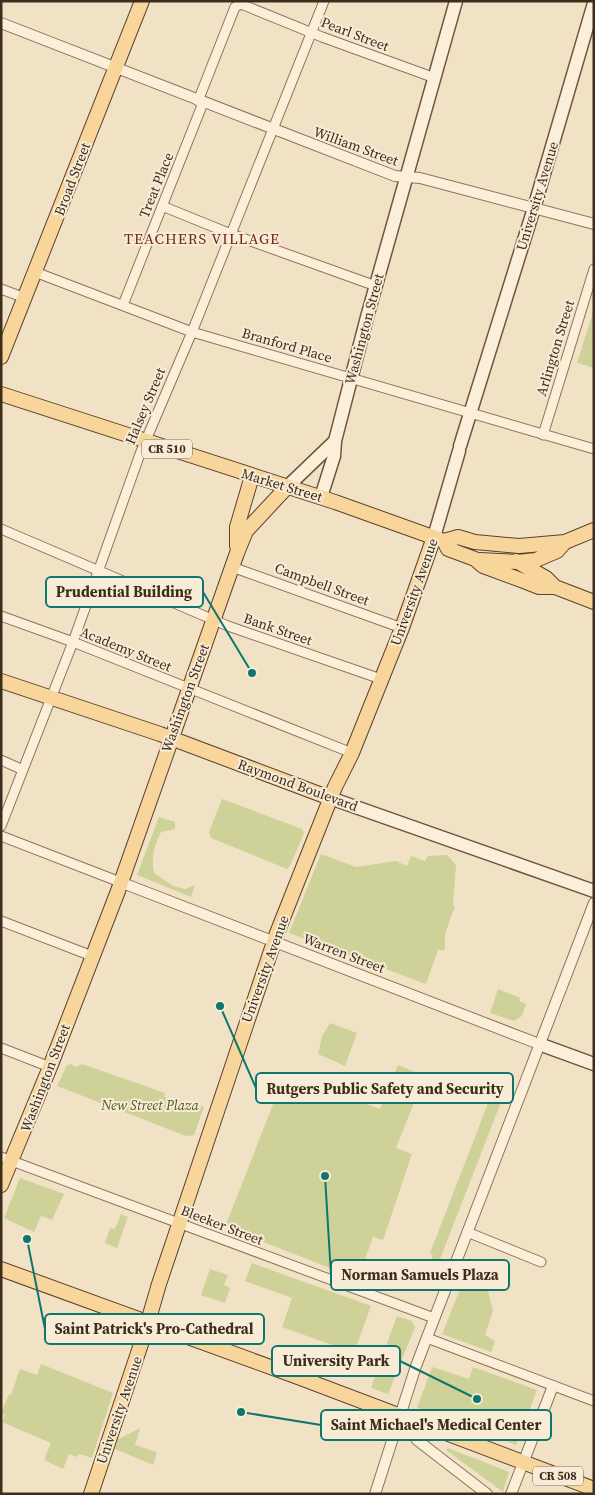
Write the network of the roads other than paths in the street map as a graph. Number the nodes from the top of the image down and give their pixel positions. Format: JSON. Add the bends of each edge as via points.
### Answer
{"nodes":[{"id":1,"x":142,"y":1,"type":"edge"},
{"id":2,"x":324,"y":1,"type":"edge"},
{"id":3,"x":456,"y":1,"type":"edge"},
{"id":4,"x":594,"y":3,"type":"edge"},
{"id":5,"x":238,"y":4,"type":"joint"},
{"id":6,"x":1,"y":23,"type":"edge"},
{"id":7,"x":312,"y":32,"type":"junction"},
{"id":8,"x":115,"y":68,"type":"junction"},
{"id":9,"x":435,"y":78,"type":"junction"},
{"id":10,"x":201,"y":102,"type":"junction"},
{"id":11,"x":273,"y":129,"type":"junction"},
{"id":12,"x":406,"y":177,"type":"junction"},
{"id":13,"x":162,"y":206,"type":"junction"},
{"id":14,"x":534,"y":208,"type":"junction"},
{"id":15,"x":594,"y":224,"type":"edge"},
{"id":16,"x":231,"y":234,"type":"junction"},
{"id":17,"x":594,"y":269,"type":"edge"},
{"id":18,"x":35,"y":272,"type":"junction"},
{"id":19,"x":376,"y":286,"type":"junction"},
{"id":20,"x":1,"y":290,"type":"edge"},
{"id":21,"x":25,"y":298,"type":"junction"},
{"id":22,"x":123,"y":305,"type":"junction"},
{"id":23,"x":192,"y":332,"type":"junction"},
{"id":24,"x":1,"y":357,"type":"edge"},
{"id":25,"x":351,"y":378,"type":"junction"},
{"id":26,"x":1,"y":394,"type":"edge"},
{"id":27,"x":470,"y":413,"type":"junction"},
{"id":28,"x":543,"y":435,"type":"junction"},
{"id":29,"x":145,"y":441,"type":"junction"},
{"id":30,"x":336,"y":441,"type":"junction"},
{"id":31,"x":594,"y":449,"type":"edge"},
{"id":32,"x":252,"y":476,"type":"junction"},
{"id":33,"x":287,"y":487,"type":"junction"},
{"id":34,"x":322,"y":497,"type":"junction"},
{"id":35,"x":1,"y":529,"type":"edge"},
{"id":36,"x":594,"y":530,"type":"edge"},
{"id":37,"x":439,"y":539,"type":"junction"},
{"id":38,"x":475,"y":542,"type":"junction"},
{"id":39,"x":564,"y":542,"type":"junction"},
{"id":40,"x":237,"y":552,"type":"junction"},
{"id":41,"x":476,"y":559,"type":"junction"},
{"id":42,"x":518,"y":562,"type":"junction"},
{"id":43,"x":232,"y":567,"type":"junction"},
{"id":44,"x":99,"y":571,"type":"junction"},
{"id":45,"x":555,"y":587,"type":"junction"},
{"id":46,"x":594,"y":602,"type":"edge"},
{"id":47,"x":1,"y":616,"type":"edge"},
{"id":48,"x":214,"y":620,"type":"junction"},
{"id":49,"x":402,"y":628,"type":"junction"},
{"id":50,"x":73,"y":642,"type":"junction"},
{"id":51,"x":381,"y":678,"type":"junction"},
{"id":52,"x":1,"y":681,"type":"edge"},
{"id":53,"x":188,"y":688,"type":"junction"},
{"id":54,"x":51,"y":697,"type":"junction"},
{"id":55,"x":171,"y":738,"type":"junction"},
{"id":56,"x":352,"y":753,"type":"junction"},
{"id":57,"x":1,"y":760,"type":"edge"},
{"id":58,"x":23,"y":770,"type":"junction"},
{"id":59,"x":330,"y":798,"type":"junction"},
{"id":60,"x":1,"y":826,"type":"edge"},
{"id":61,"x":1,"y":836,"type":"edge"},
{"id":62,"x":120,"y":882,"type":"junction"},
{"id":63,"x":594,"y":891,"type":"edge"},
{"id":64,"x":594,"y":903,"type":"edge"},
{"id":65,"x":1,"y":921,"type":"edge"},
{"id":66,"x":274,"y":943,"type":"junction"},
{"id":67,"x":92,"y":956,"type":"junction"},
{"id":68,"x":539,"y":1044,"type":"junction"},
{"id":69,"x":1,"y":1048,"type":"edge"},
{"id":70,"x":594,"y":1064,"type":"edge"},
{"id":71,"x":50,"y":1067,"type":"junction"},
{"id":72,"x":6,"y":1159,"type":"edge"},
{"id":73,"x":1,"y":1185,"type":"edge"},
{"id":74,"x":179,"y":1223,"type":"junction"},
{"id":75,"x":467,"y":1232,"type":"junction"},
{"id":76,"x":541,"y":1262,"type":"dead end"},
{"id":77,"x":1,"y":1269,"type":"edge"},
{"id":78,"x":434,"y":1318,"type":"junction"},
{"id":79,"x":147,"y":1323,"type":"junction"},
{"id":80,"x":427,"y":1338,"type":"junction"},
{"id":81,"x":553,"y":1386,"type":"junction"},
{"id":82,"x":594,"y":1401,"type":"edge"},
{"id":83,"x":399,"y":1415,"type":"junction"},
{"id":84,"x":523,"y":1463,"type":"junction"},
{"id":85,"x":594,"y":1490,"type":"edge"},
{"id":86,"x":91,"y":1494,"type":"edge"},
{"id":87,"x":374,"y":1494,"type":"edge"},
{"id":88,"x":487,"y":1494,"type":"edge"},
{"id":89,"x":511,"y":1494,"type":"edge"}],
"edges":[{"from":1,"to":8,"type":"main road","name":"Broad Street"},
{"from":2,"to":7,"type":"street","name":"Halsey Street"},
{"from":3,"to":9,"type":"main road","name":"Washington Street"},
{"from":4,"to":14,"type":"main road","name":"University Avenue"},
{"from":5,"to":7,"type":"street","name":"Pearl Street"},
{"from":5,"to":10,"type":"street","name":"Treat Place"},
{"from":6,"to":8,"type":"street","name":"William Street"},
{"from":7,"to":9,"type":"street","name":"Pearl Street"},
{"from":7,"to":11,"type":"street","name":"Halsey Street"},
{"from":8,"to":10,"type":"street","name":"William Street"},
{"from":8,"to":18,"type":"main road","name":"Broad Street"},
{"from":9,"to":12,"type":"main road","name":"Washington Street"},
{"from":10,"to":11,"type":"street","name":"William Street"},
{"from":10,"to":13,"type":"street","name":"Treat Place"},
{"from":11,"to":12,"type":"street","name":"William Street","via":[[390,174]]},
{"from":11,"to":16,"type":"street","name":"Halsey Street"},
{"from":12,"to":14,"type":"street","name":"William Street"},
{"from":12,"to":19,"type":"main road","name":"Washington Street"},
{"from":13,"to":16,"type":"street"},
{"from":13,"to":22,"type":"street","name":"Treat Place"},
{"from":14,"to":15,"type":"street","name":"William Street"},
{"from":14,"to":27,"type":"main road","name":"University Avenue"},
{"from":16,"to":19,"type":"street"},
{"from":16,"to":23,"type":"street","name":"Halsey Street"},
{"from":17,"to":28,"type":"street","name":"Arlington Street"},
{"from":18,"to":21,"type":"main road","name":"Broad Street"},
{"from":18,"to":22,"type":"street","name":"Branford Place"},
{"from":19,"to":25,"type":"main road","name":"Washington Street"},
{"from":20,"to":21,"type":"street"},
{"from":21,"to":24,"type":"main road","name":"Broad Street"},
{"from":22,"to":23,"type":"street","name":"Branford Place"},
{"from":23,"to":25,"type":"street","name":"Branford Place"},
{"from":23,"to":29,"type":"street","name":"Halsey Street"},
{"from":25,"to":27,"type":"street","name":"Branford Place"},
{"from":25,"to":30,"type":"main road","name":"Washington Street"},
{"from":26,"to":29,"type":"main road","name":"Market Street","number":"CR 510"},
{"from":27,"to":28,"type":"street","name":"Branford Place"},
{"from":27,"to":37,"type":"main road","name":"University Avenue"},
{"from":28,"to":31,"type":"street","name":"Branford Place"},
{"from":29,"to":32,"type":"main road","name":"Market Street","number":"CR 510"},
{"from":29,"to":44,"type":"street","name":"Halsey Street"},
{"from":30,"to":33,"type":"main road","name":"Washington Street"},
{"from":30,"to":34,"type":"main road"},
{"from":32,"to":33,"type":"main road","name":"Market Street","number":"CR 510"},
{"from":32,"to":40,"type":"main road","via":[[237,527]]},
{"from":33,"to":34,"type":"main road","name":"Market Street","number":"CR 510"},
{"from":33,"to":40,"type":"main road","name":"Washington Street","via":[[246,531]]},
{"from":34,"to":37,"type":"main road","name":"Market Street","number":"CR 510"},
{"from":35,"to":44,"type":"street","name":"Bank Street"},
{"from":36,"to":39,"type":"main road","number":"CR 510"},
{"from":37,"to":38,"type":"main road","number":"CR 510","via":[[458,537]]},
{"from":37,"to":41,"type":"main road","name":"Market Street","via":[[448,549]]},
{"from":37,"to":49,"type":"main road","name":"University Avenue"},
{"from":38,"to":39,"type":"main road","number":"CR 510","via":[[519,546]]},
{"from":38,"to":42,"type":"main road","name":"Market Street"},
{"from":39,"to":42,"type":"main road","number":"CR 510","via":[[557,551],[536,560]]},
{"from":40,"to":43,"type":"main road","name":"Washington Street"},
{"from":41,"to":42,"type":"main road"},
{"from":41,"to":45,"type":"main road","name":"Market Street","via":[[483,566],[540,587]]},
{"from":42,"to":45,"type":"main road","name":"Market Street"},
{"from":43,"to":48,"type":"main road","name":"Washington Street"},
{"from":43,"to":49,"type":"street","name":"Campbell Street"},
{"from":44,"to":48,"type":"street","name":"Bank Street"},
{"from":44,"to":50,"type":"street","name":"Halsey Street"},
{"from":45,"to":46,"type":"main road","name":"Market Street"},
{"from":47,"to":50,"type":"street","name":"Academy Street"},
{"from":48,"to":51,"type":"street","name":"Bank Street"},
{"from":48,"to":53,"type":"main road","name":"Washington Street"},
{"from":49,"to":51,"type":"main road","name":"University Avenue"},
{"from":50,"to":53,"type":"street","name":"Academy Street"},
{"from":50,"to":54,"type":"street","name":"Halsey Street"},
{"from":51,"to":56,"type":"main road","name":"University Avenue"},
{"from":52,"to":54,"type":"main road","name":"Raymond Boulevard"},
{"from":53,"to":55,"type":"main road","name":"Washington Street"},
{"from":53,"to":56,"type":"street","name":"Academy Street"},
{"from":54,"to":55,"type":"main road","name":"Raymond Boulevard"},
{"from":54,"to":58,"type":"street","name":"Halsey Street"},
{"from":55,"to":59,"type":"main road","name":"Raymond Boulevard"},
{"from":55,"to":62,"type":"main road","name":"Washington Street"},
{"from":56,"to":59,"type":"main road","name":"University Avenue"},
{"from":57,"to":58,"type":"street"},
{"from":58,"to":60,"type":"street","name":"Halsey Street"},
{"from":59,"to":63,"type":"main road","name":"Raymond Boulevard"},
{"from":59,"to":66,"type":"main road","name":"University Avenue"},
{"from":61,"to":62,"type":"street","name":"Warren Street"},
{"from":62,"to":66,"type":"street","name":"Warren Street"},
{"from":62,"to":67,"type":"main road","name":"Washington Street"},
{"from":64,"to":68,"type":"street"},
{"from":65,"to":67,"type":"street"},
{"from":66,"to":68,"type":"street","name":"Warren Street"},
{"from":66,"to":74,"type":"main road","name":"University Avenue"},
{"from":67,"to":71,"type":"main road","name":"Washington Street"},
{"from":68,"to":70,"type":"main road","name":"Warren Street"},
{"from":68,"to":75,"type":"street"},
{"from":69,"to":71,"type":"street"},
{"from":71,"to":72,"type":"main road","name":"Washington Street"},
{"from":72,"to":73,"type":"main road","name":"Washington Street"},
{"from":72,"to":74,"type":"street","name":"Bleeker Street"},
{"from":74,"to":78,"type":"street","name":"Bleeker Street"},
{"from":74,"to":79,"type":"main road","name":"University Avenue"},
{"from":75,"to":76,"type":"street"},
{"from":75,"to":78,"type":"street"},
{"from":77,"to":79,"type":"main road","number":"CR 508"},
{"from":78,"to":80,"type":"street"},
{"from":79,"to":83,"type":"main road","number":"CR 508"},
{"from":79,"to":86,"type":"main road","name":"University Avenue"},
{"from":80,"to":81,"type":"street"},
{"from":80,"to":83,"type":"street"},
{"from":81,"to":82,"type":"street"},
{"from":81,"to":84,"type":"street"},
{"from":83,"to":84,"type":"main road","number":"CR 508"},
{"from":83,"to":87,"type":"street"},
{"from":83,"to":88,"type":"street","via":[[417,1440]]},
{"from":84,"to":85,"type":"main road","number":"CR 508"},
{"from":84,"to":89,"type":"street"}]}
